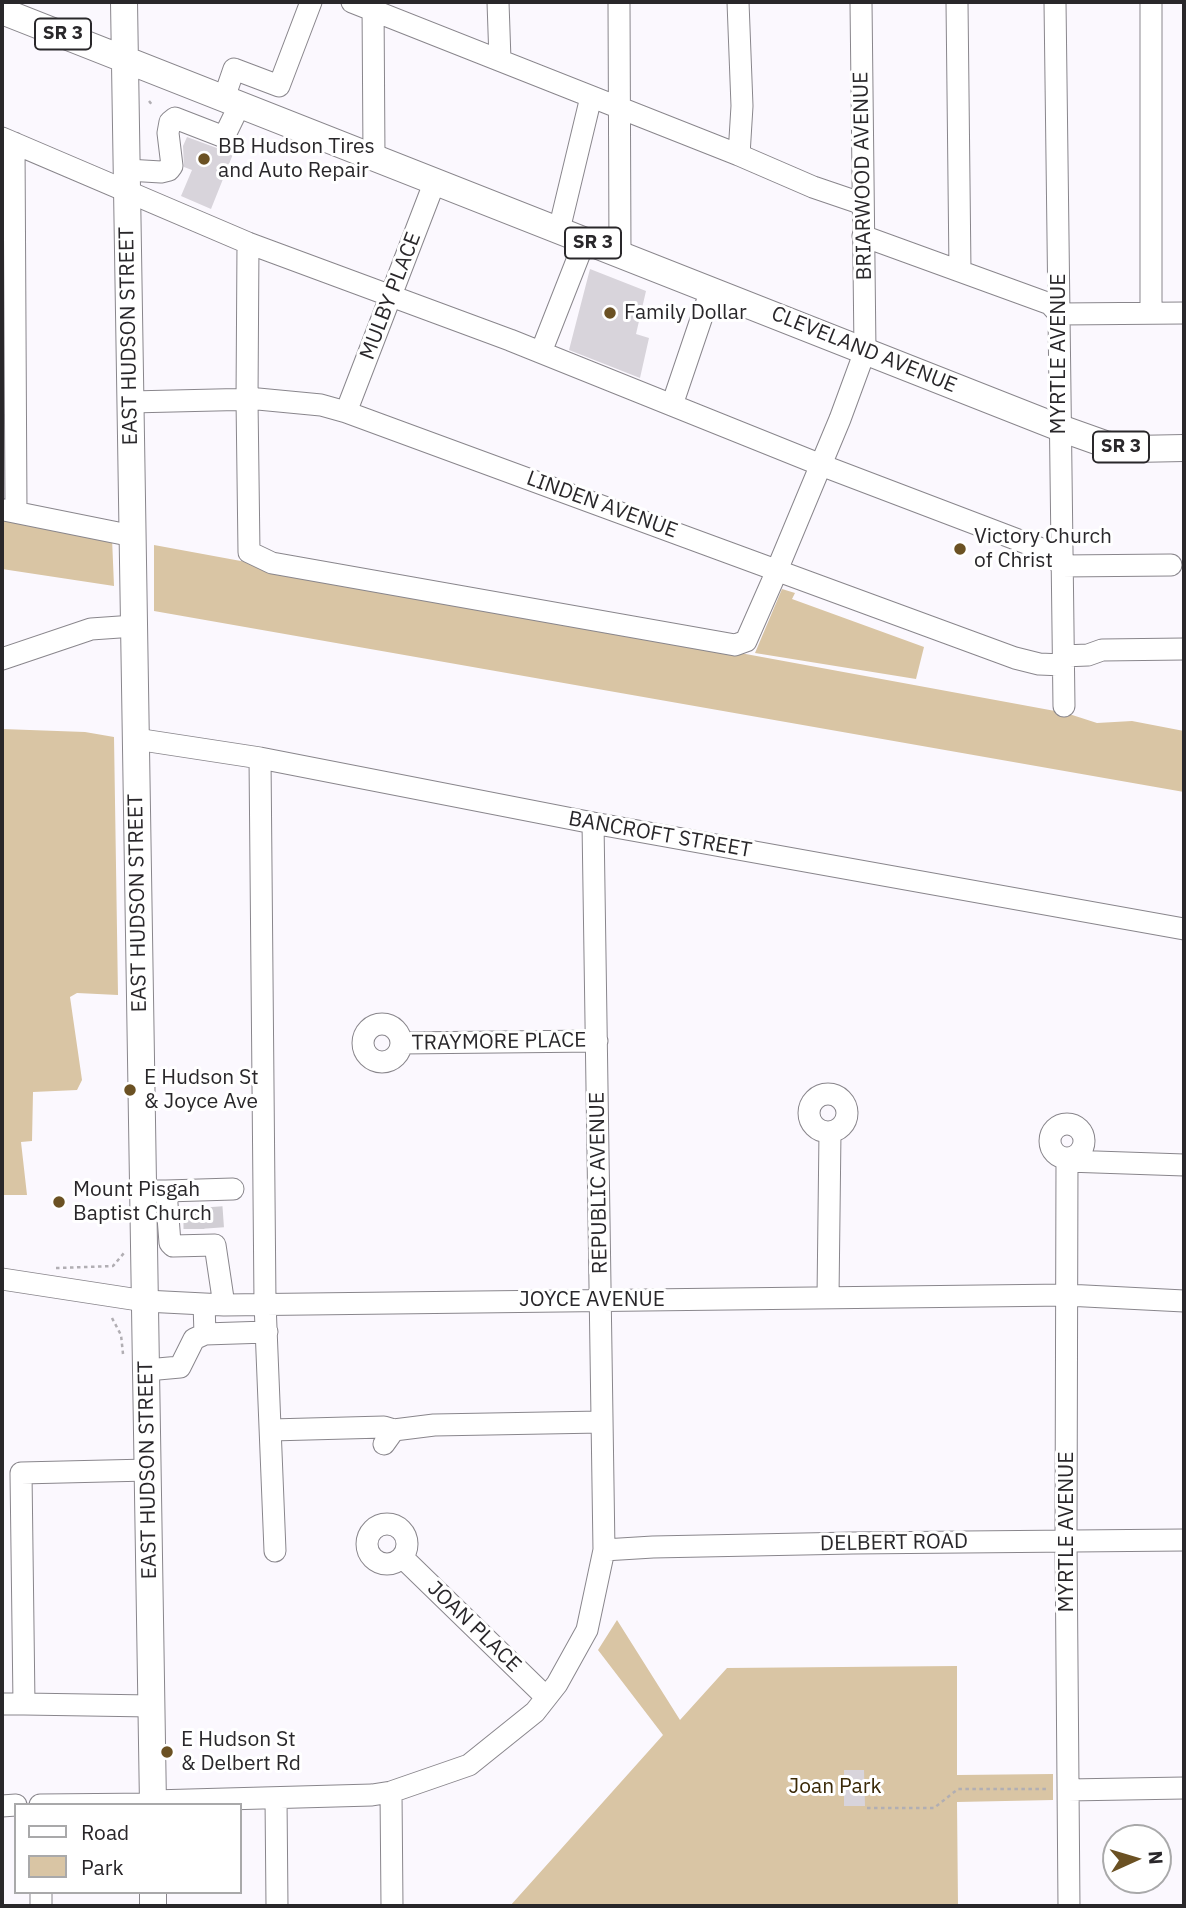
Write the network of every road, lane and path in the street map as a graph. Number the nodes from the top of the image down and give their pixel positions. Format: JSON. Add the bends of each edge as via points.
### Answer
{"nodes":[{"id":1,"x":124,"y":2,"type":"edge"},
{"id":2,"x":311,"y":2,"type":"edge"},
{"id":3,"x":352,"y":2,"type":"edge"},
{"id":4,"x":498,"y":2,"type":"edge"},
{"id":5,"x":619,"y":2,"type":"edge"},
{"id":6,"x":738,"y":2,"type":"edge"},
{"id":7,"x":861,"y":2,"type":"edge"},
{"id":8,"x":957,"y":2,"type":"edge"},
{"id":9,"x":1055,"y":2,"type":"edge"},
{"id":10,"x":1151,"y":2,"type":"edge"},
{"id":11,"x":373,"y":6,"type":"edge"},
{"id":12,"x":2,"y":10,"type":"edge"},
{"id":13,"x":125,"y":58,"type":"junction"},
{"id":14,"x":500,"y":60,"type":"junction"},
{"id":15,"x":591,"y":97,"type":"junction"},
{"id":16,"x":149,"y":101,"type":"dead end"},
{"id":17,"x":232,"y":101,"type":"junction"},
{"id":18,"x":153,"y":106,"type":"dead end"},
{"id":19,"x":620,"y":109,"type":"junction"},
{"id":20,"x":8,"y":140,"type":"edge"},
{"id":21,"x":739,"y":155,"type":"junction"},
{"id":22,"x":374,"y":157,"type":"junction"},
{"id":23,"x":127,"y":180,"type":"junction"},
{"id":24,"x":435,"y":181,"type":"junction"},
{"id":25,"x":863,"y":204,"type":"junction"},
{"id":26,"x":559,"y":230,"type":"junction"},
{"id":27,"x":863,"y":236,"type":"junction"},
{"id":28,"x":585,"y":240,"type":"junction"},
{"id":29,"x":248,"y":243,"type":"junction"},
{"id":30,"x":620,"y":254,"type":"junction"},
{"id":31,"x":960,"y":271,"type":"junction"},
{"id":32,"x":711,"y":290,"type":"junction"},
{"id":33,"x":392,"y":294,"type":"junction"},
{"id":34,"x":1151,"y":313,"type":"junction"},
{"id":35,"x":1184,"y":313,"type":"edge"},
{"id":36,"x":1059,"y":314,"type":"junction"},
{"id":37,"x":865,"y":351,"type":"junction"},
{"id":38,"x":541,"y":352,"type":"junction"},
{"id":39,"x":247,"y":400,"type":"junction"},
{"id":40,"x":131,"y":402,"type":"junction"},
{"id":41,"x":671,"y":405,"type":"junction"},
{"id":42,"x":346,"y":412,"type":"junction"},
{"id":43,"x":1060,"y":428,"type":"junction"},
{"id":44,"x":1184,"y":448,"type":"edge"},
{"id":45,"x":821,"y":465,"type":"junction"},
{"id":46,"x":9,"y":511,"type":"edge"},
{"id":47,"x":133,"y":536,"type":"junction"},
{"id":48,"x":1062,"y":557,"type":"junction"},
{"id":49,"x":1171,"y":565,"type":"dead end"},
{"id":50,"x":777,"y":570,"type":"junction"},
{"id":51,"x":134,"y":626,"type":"junction"},
{"id":52,"x":1184,"y":649,"type":"edge"},
{"id":53,"x":2,"y":659,"type":"edge"},
{"id":54,"x":1063,"y":660,"type":"junction"},
{"id":55,"x":1064,"y":706,"type":"dead end"},
{"id":56,"x":136,"y":739,"type":"junction"},
{"id":57,"x":260,"y":758,"type":"junction"},
{"id":58,"x":593,"y":823,"type":"junction"},
{"id":59,"x":1184,"y":929,"type":"edge"},
{"id":60,"x":597,"y":1041,"type":"junction"},
{"id":61,"x":401,"y":1044,"type":"dead end"},
{"id":62,"x":830,"y":1132,"type":"dead end"},
{"id":63,"x":1184,"y":1165,"type":"edge"},
{"id":64,"x":155,"y":1191,"type":"junction"},
{"id":65,"x":209,"y":1197,"type":"dead end"},
{"id":66,"x":108,"y":1266,"type":"dead end"},
{"id":67,"x":50,"y":1268,"type":"dead end"},
{"id":68,"x":2,"y":1279,"type":"edge"},
{"id":69,"x":1066,"y":1295,"type":"junction"},
{"id":70,"x":828,"y":1297,"type":"junction"},
{"id":71,"x":600,"y":1300,"type":"junction"},
{"id":72,"x":145,"y":1301,"type":"junction"},
{"id":73,"x":1184,"y":1301,"type":"edge"},
{"id":74,"x":265,"y":1303,"type":"junction"},
{"id":75,"x":214,"y":1304,"type":"junction"},
{"id":76,"x":112,"y":1318,"type":"dead end"},
{"id":77,"x":267,"y":1332,"type":"junction"},
{"id":78,"x":205,"y":1334,"type":"junction"},
{"id":79,"x":121,"y":1335,"type":"dead end"},
{"id":80,"x":146,"y":1370,"type":"junction"},
{"id":81,"x":601,"y":1422,"type":"junction"},
{"id":82,"x":271,"y":1430,"type":"junction"},
{"id":83,"x":148,"y":1470,"type":"junction"},
{"id":84,"x":11,"y":1474,"type":"edge"},
{"id":85,"x":1066,"y":1541,"type":"junction"},
{"id":86,"x":1184,"y":1541,"type":"edge"},
{"id":87,"x":604,"y":1550,"type":"junction"},
{"id":88,"x":275,"y":1551,"type":"dead end"},
{"id":89,"x":402,"y":1557,"type":"dead end"},
{"id":90,"x":546,"y":1697,"type":"junction"},
{"id":91,"x":2,"y":1704,"type":"edge"},
{"id":92,"x":24,"y":1704,"type":"junction"},
{"id":93,"x":151,"y":1706,"type":"junction"},
{"id":94,"x":1184,"y":1788,"type":"edge"},
{"id":95,"x":1068,"y":1790,"type":"junction"},
{"id":96,"x":391,"y":1792,"type":"junction"},
{"id":97,"x":276,"y":1798,"type":"junction"},
{"id":98,"x":153,"y":1803,"type":"edge"},
{"id":99,"x":867,"y":1808,"type":"dead end"},
{"id":100,"x":277,"y":1906,"type":"edge"},
{"id":101,"x":392,"y":1906,"type":"edge"},
{"id":102,"x":1069,"y":1906,"type":"edge"}],
"edges":[{"from":1,"to":13,"type":"main road","name":"EAST HUDSON STREET"},
{"from":2,"to":17,"type":"street","via":[[279,86],[234,69]]},
{"from":3,"to":11,"type":"street"},
{"from":4,"to":14,"type":"street"},
{"from":5,"to":19,"type":"street"},
{"from":6,"to":21,"type":"street"},
{"from":7,"to":25,"type":"street","name":"BRIARWOOD AVENUE"},
{"from":8,"to":31,"type":"street"},
{"from":9,"to":36,"type":"street","name":"MYRTLE AVENUE"},
{"from":10,"to":34,"type":"street"},
{"from":11,"to":14,"type":"street"},
{"from":11,"to":22,"type":"street"},
{"from":12,"to":13,"type":"main road","name":"CLEVELAND AVENUE","number":"SR 3"},
{"from":13,"to":17,"type":"main road","name":"CLEVELAND AVENUE","number":"SR 3"},
{"from":13,"to":23,"type":"main road","name":"EAST HUDSON STREET"},
{"from":14,"to":15,"type":"street"},
{"from":15,"to":19,"type":"street"},
{"from":15,"to":26,"type":"street"},
{"from":16,"to":18,"type":"path"},
{"from":17,"to":22,"type":"main road","name":"CLEVELAND AVENUE","number":"SR 3"},
{"from":17,"to":23,"type":"street","via":[[224,137],[175,118],[168,133],[169,170]]},
{"from":19,"to":21,"type":"street"},
{"from":19,"to":30,"type":"street"},
{"from":20,"to":23,"type":"street"},
{"from":20,"to":46,"type":"street"},
{"from":21,"to":25,"type":"street"},
{"from":22,"to":24,"type":"main road","name":"CLEVELAND AVENUE","number":"SR 3"},
{"from":23,"to":29,"type":"street"},
{"from":23,"to":40,"type":"main road","name":"EAST HUDSON STREET"},
{"from":24,"to":26,"type":"main road","name":"CLEVELAND AVENUE","number":"SR 3"},
{"from":24,"to":33,"type":"street","name":"MULBY PLACE"},
{"from":25,"to":27,"type":"street","name":"BRIARWOOD AVENUE"},
{"from":26,"to":28,"type":"main road","name":"CLEVELAND AVENUE","number":"SR 3"},
{"from":27,"to":31,"type":"street"},
{"from":27,"to":37,"type":"street","name":"BRIARWOOD AVENUE"},
{"from":28,"to":30,"type":"main road","name":"CLEVELAND AVENUE","number":"SR 3"},
{"from":28,"to":38,"type":"street"},
{"from":29,"to":33,"type":"street"},
{"from":29,"to":39,"type":"street"},
{"from":30,"to":32,"type":"main road","name":"CLEVELAND AVENUE","number":"SR 3"},
{"from":31,"to":36,"type":"street","via":[[1050,304]]},
{"from":32,"to":37,"type":"main road","name":"CLEVELAND AVENUE","number":"SR 3"},
{"from":32,"to":41,"type":"street"},
{"from":33,"to":38,"type":"street"},
{"from":33,"to":42,"type":"street","name":"MULBY PLACE"},
{"from":34,"to":35,"type":"street"},
{"from":34,"to":36,"type":"street"},
{"from":36,"to":43,"type":"street","name":"MYRTLE AVENUE"},
{"from":37,"to":43,"type":"main road","name":"CLEVELAND AVENUE","number":"SR 3"},
{"from":37,"to":45,"type":"street"},
{"from":38,"to":41,"type":"street"},
{"from":39,"to":40,"type":"street","name":"LINDEN AVENUE"},
{"from":39,"to":42,"type":"street","name":"LINDEN AVENUE","via":[[321,405]]},
{"from":39,"to":50,"type":"street","via":[[249,552],[272,563],[735,645],[746,640]]},
{"from":40,"to":47,"type":"main road","name":"EAST HUDSON STREET"},
{"from":41,"to":45,"type":"street"},
{"from":42,"to":50,"type":"street","name":"LINDEN AVENUE"},
{"from":43,"to":44,"type":"main road","name":"CLEVELAND AVENUE","number":"SR 3","via":[[1133,449]]},
{"from":43,"to":48,"type":"street","name":"MYRTLE AVENUE"},
{"from":45,"to":48,"type":"street"},
{"from":45,"to":50,"type":"street"},
{"from":46,"to":47,"type":"street"},
{"from":47,"to":51,"type":"main road","name":"EAST HUDSON STREET"},
{"from":48,"to":49,"type":"street"},
{"from":48,"to":54,"type":"street","name":"MYRTLE AVENUE"},
{"from":50,"to":54,"type":"street","name":"LINDEN AVENUE","via":[[1014,658],[1039,664]]},
{"from":51,"to":53,"type":"street","via":[[91,629]]},
{"from":51,"to":56,"type":"main road","name":"EAST HUDSON STREET"},
{"from":52,"to":54,"type":"street","name":"LINDEN AVENUE","via":[[1102,650]]},
{"from":54,"to":55,"type":"street","name":"MYRTLE AVENUE"},
{"from":56,"to":57,"type":"street","name":"BANCROFT STREET"},
{"from":56,"to":64,"type":"main road","name":"EAST HUDSON STREET"},
{"from":57,"to":58,"type":"street","name":"BANCROFT STREET"},
{"from":57,"to":74,"type":"street"},
{"from":58,"to":59,"type":"street","name":"BANCROFT STREET"},
{"from":58,"to":60,"type":"street","name":"REPUBLIC AVENUE"},
{"from":60,"to":61,"type":"street","name":"TRAYMORE PLACE"},
{"from":60,"to":71,"type":"street","name":"REPUBLIC AVENUE"},
{"from":62,"to":70,"type":"street"},
{"from":63,"to":69,"type":"street","name":"MYRTLE AVENUE","via":[[1067,1160]]},
{"from":64,"to":65,"type":"street"},
{"from":64,"to":72,"type":"main road","name":"EAST HUDSON STREET"},
{"from":64,"to":75,"type":"street","via":[[170,1243],[204,1241]]},
{"from":66,"to":67,"type":"path"},
{"from":68,"to":72,"type":"street","name":"JOYCE AVENUE"},
{"from":69,"to":70,"type":"street","name":"JOYCE AVENUE"},
{"from":69,"to":73,"type":"street","name":"JOYCE AVENUE"},
{"from":69,"to":85,"type":"street","name":"MYRTLE AVENUE"},
{"from":70,"to":71,"type":"street","name":"JOYCE AVENUE"},
{"from":71,"to":74,"type":"street","name":"JOYCE AVENUE"},
{"from":71,"to":81,"type":"street","name":"REPUBLIC AVENUE"},
{"from":72,"to":75,"type":"street","name":"JOYCE AVENUE"},
{"from":72,"to":80,"type":"main road","name":"EAST HUDSON STREET"},
{"from":74,"to":75,"type":"street","name":"JOYCE AVENUE"},
{"from":74,"to":77,"type":"street"},
{"from":75,"to":78,"type":"street"},
{"from":76,"to":79,"type":"path"},
{"from":77,"to":78,"type":"street"},
{"from":77,"to":82,"type":"street"},
{"from":78,"to":80,"type":"street","via":[[194,1339],[180,1367]]},
{"from":80,"to":83,"type":"main road","name":"EAST HUDSON STREET"},
{"from":81,"to":82,"type":"street","via":[[434,1425],[389,1437],[384,1427]]},
{"from":81,"to":87,"type":"street","name":"REPUBLIC AVENUE"},
{"from":82,"to":88,"type":"street"},
{"from":83,"to":84,"type":"street"},
{"from":83,"to":93,"type":"main road","name":"EAST HUDSON STREET"},
{"from":84,"to":92,"type":"street"},
{"from":85,"to":86,"type":"street","name":"DELBERT ROAD"},
{"from":85,"to":87,"type":"street","name":"DELBERT ROAD"},
{"from":85,"to":95,"type":"street","name":"MYRTLE AVENUE"},
{"from":87,"to":90,"type":"street","name":"REPUBLIC AVENUE","via":[[587,1630]]},
{"from":89,"to":90,"type":"street","name":"JOAN PLACE"},
{"from":90,"to":96,"type":"street","via":[[535,1712],[468,1765]]},
{"from":91,"to":92,"type":"street"},
{"from":92,"to":93,"type":"street"},
{"from":93,"to":98,"type":"main road","name":"EAST HUDSON STREET"},
{"from":94,"to":95,"type":"street"},
{"from":95,"to":99,"type":"path","via":[[957,1789],[934,1808]]},
{"from":95,"to":102,"type":"street","name":"MYRTLE AVENUE"},
{"from":96,"to":97,"type":"street"},
{"from":96,"to":101,"type":"street"},
{"from":97,"to":98,"type":"street"},
{"from":97,"to":100,"type":"street"}]}
